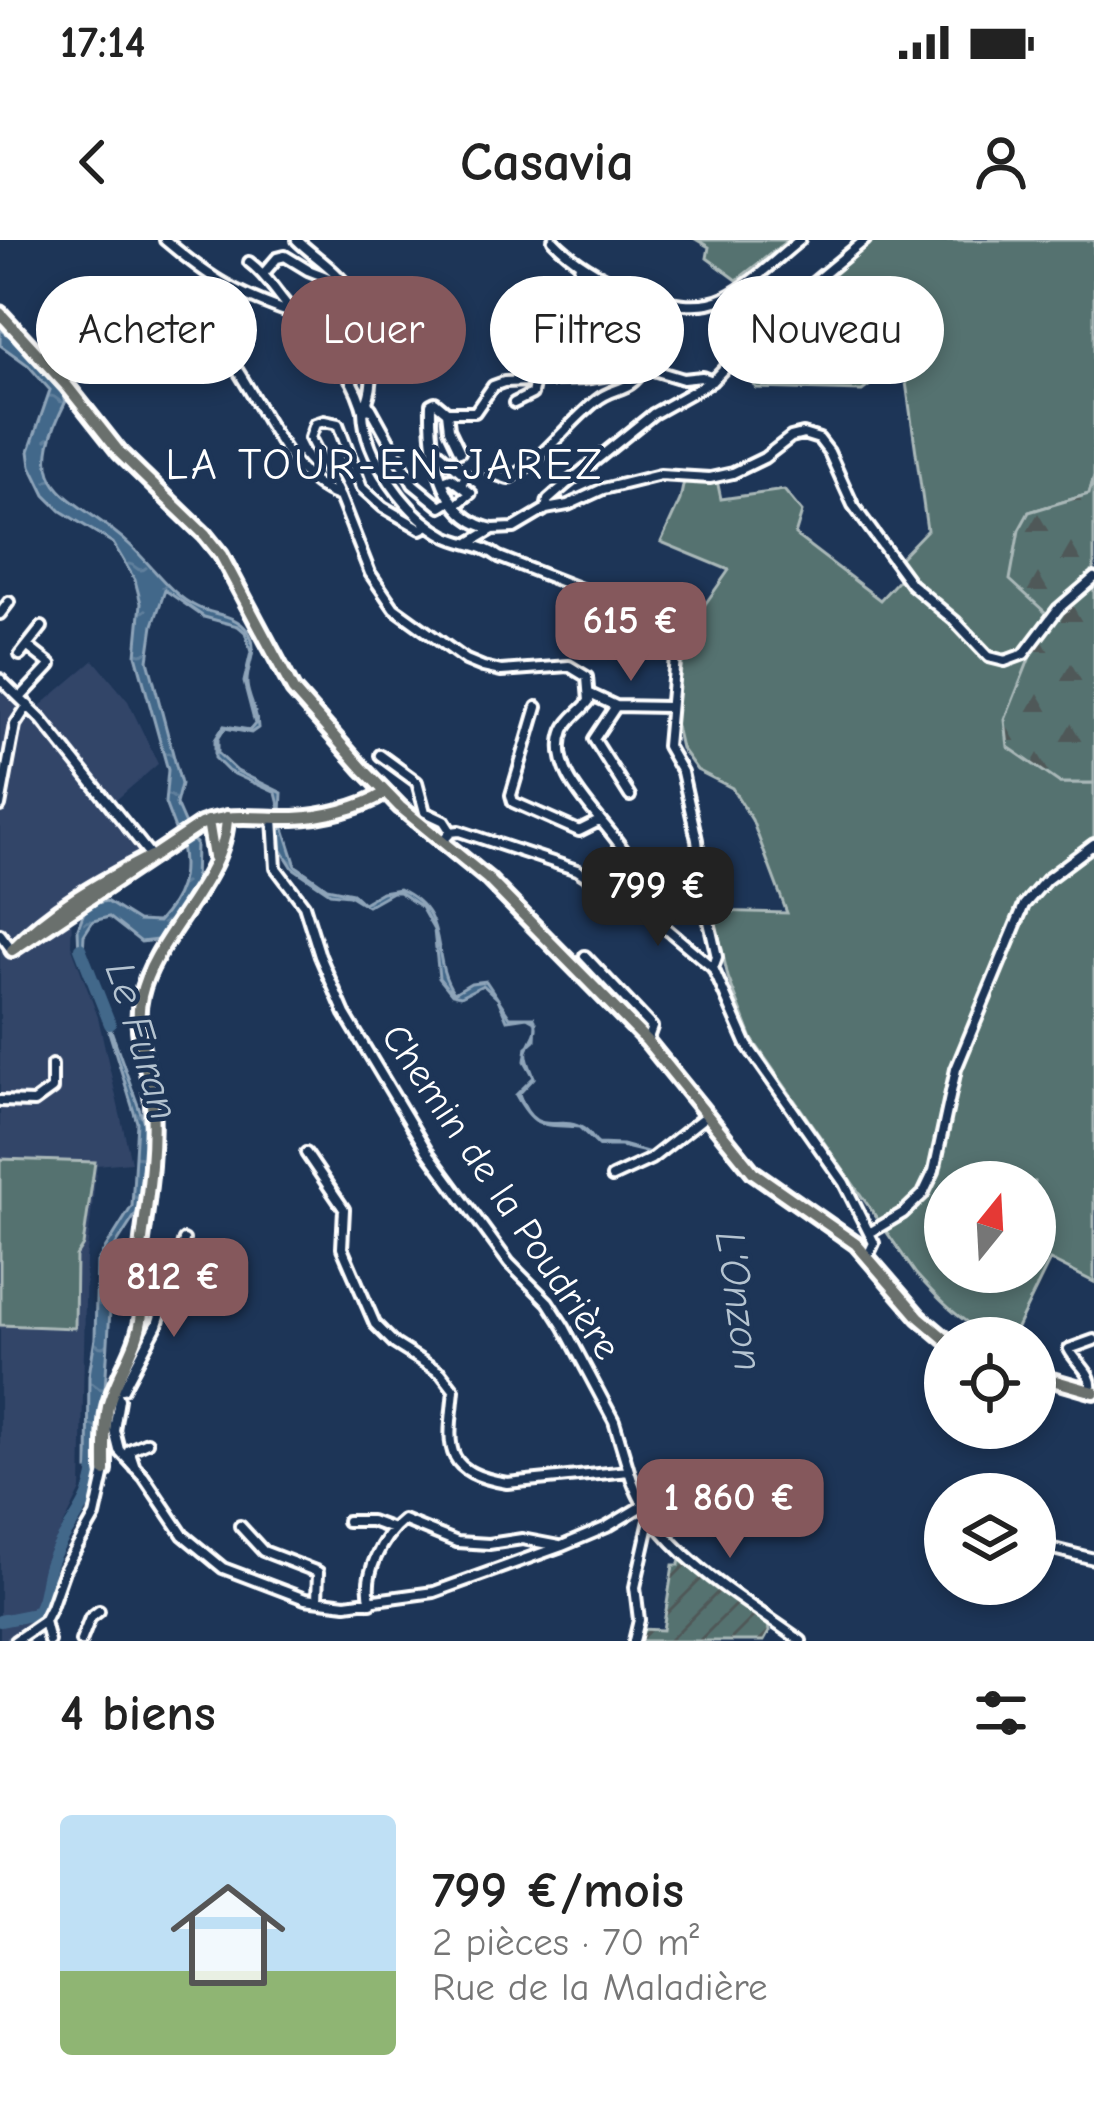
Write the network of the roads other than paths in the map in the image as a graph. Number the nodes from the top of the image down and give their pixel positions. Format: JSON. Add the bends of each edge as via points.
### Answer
{"nodes":[{"id":1,"x":165,"y":240,"type":"edge"},
{"id":2,"x":297,"y":240,"type":"edge"},
{"id":3,"x":553,"y":240,"type":"edge"},
{"id":4,"x":800,"y":240,"type":"edge"},
{"id":5,"x":865,"y":240,"type":"edge"},
{"id":6,"x":249,"y":262,"type":"dead end"},
{"id":7,"x":580,"y":265,"type":"junction"},
{"id":8,"x":264,"y":273,"type":"junction"},
{"id":9,"x":324,"y":276,"type":"edge"},
{"id":10,"x":337,"y":276,"type":"edge"},
{"id":11,"x":578,"y":276,"type":"edge"},
{"id":12,"x":822,"y":276,"type":"edge"},
{"id":13,"x":281,"y":295,"type":"edge"},
{"id":14,"x":281,"y":309,"type":"edge"},
{"id":15,"x":0,"y":313,"type":"edge"},
{"id":16,"x":245,"y":384,"type":"edge"},
{"id":17,"x":352,"y":384,"type":"edge"},
{"id":18,"x":367,"y":384,"type":"edge"},
{"id":19,"x":507,"y":384,"type":"edge"},
{"id":20,"x":534,"y":384,"type":"edge"},
{"id":21,"x":634,"y":384,"type":"edge"},
{"id":22,"x":708,"y":384,"type":"edge"},
{"id":23,"x":514,"y":403,"type":"dead end"},
{"id":24,"x":365,"y":406,"type":"junction"},
{"id":25,"x":447,"y":412,"type":"junction"},
{"id":26,"x":436,"y":450,"type":"junction"},
{"id":27,"x":446,"y":457,"type":"junction"},
{"id":28,"x":491,"y":472,"type":"dead end"},
{"id":29,"x":464,"y":480,"type":"junction"},
{"id":30,"x":443,"y":481,"type":"junction"},
{"id":31,"x":340,"y":496,"type":"junction"},
{"id":32,"x":454,"y":503,"type":"junction"},
{"id":33,"x":546,"y":509,"type":"junction"},
{"id":34,"x":429,"y":525,"type":"junction"},
{"id":35,"x":493,"y":529,"type":"junction"},
{"id":36,"x":471,"y":542,"type":"junction"},
{"id":37,"x":1094,"y":578,"type":"edge"},
{"id":38,"x":10,"y":602,"type":"dead end"},
{"id":39,"x":0,"y":614,"type":"edge"},
{"id":40,"x":42,"y":627,"type":"dead end"},
{"id":41,"x":666,"y":633,"type":"junction"},
{"id":42,"x":577,"y":638,"type":"dead end"},
{"id":43,"x":27,"y":646,"type":"junction"},
{"id":44,"x":20,"y":655,"type":"dead end"},
{"id":45,"x":0,"y":679,"type":"edge"},
{"id":46,"x":590,"y":694,"type":"junction"},
{"id":47,"x":24,"y":700,"type":"junction"},
{"id":48,"x":616,"y":706,"type":"junction"},
{"id":49,"x":668,"y":706,"type":"junction"},
{"id":50,"x":537,"y":707,"type":"dead end"},
{"id":51,"x":380,"y":755,"type":"dead end"},
{"id":52,"x":385,"y":793,"type":"junction"},
{"id":53,"x":630,"y":796,"type":"dead end"},
{"id":54,"x":0,"y":806,"type":"edge"},
{"id":55,"x":227,"y":817,"type":"junction"},
{"id":56,"x":273,"y":818,"type":"junction"},
{"id":57,"x":208,"y":821,"type":"junction"},
{"id":58,"x":599,"y":821,"type":"junction"},
{"id":59,"x":447,"y":836,"type":"junction"},
{"id":60,"x":1094,"y":844,"type":"edge"},
{"id":61,"x":151,"y":856,"type":"junction"},
{"id":62,"x":213,"y":860,"type":"junction"},
{"id":63,"x":630,"y":898,"type":"junction"},
{"id":64,"x":0,"y":934,"type":"edge"},
{"id":65,"x":12,"y":950,"type":"junction"},
{"id":66,"x":585,"y":956,"type":"dead end"},
{"id":67,"x":0,"y":961,"type":"edge"},
{"id":68,"x":713,"y":968,"type":"junction"},
{"id":69,"x":647,"y":1041,"type":"junction"},
{"id":70,"x":52,"y":1065,"type":"dead end"},
{"id":71,"x":0,"y":1101,"type":"edge"},
{"id":72,"x":707,"y":1115,"type":"junction"},
{"id":73,"x":305,"y":1153,"type":"dead end"},
{"id":74,"x":612,"y":1177,"type":"dead end"},
{"id":75,"x":871,"y":1232,"type":"junction"},
{"id":76,"x":184,"y":1240,"type":"dead end"},
{"id":77,"x":868,"y":1256,"type":"junction"},
{"id":78,"x":924,"y":1321,"type":"edge"},
{"id":79,"x":1094,"y":1340,"type":"edge"},
{"id":80,"x":1056,"y":1382,"type":"edge"},
{"id":81,"x":115,"y":1389,"type":"junction"},
{"id":82,"x":1093,"y":1392,"type":"edge"},
{"id":83,"x":148,"y":1442,"type":"dead end"},
{"id":84,"x":136,"y":1470,"type":"junction"},
{"id":85,"x":104,"y":1471,"type":"joint"},
{"id":86,"x":628,"y":1471,"type":"junction"},
{"id":87,"x":642,"y":1506,"type":"junction"},
{"id":88,"x":651,"y":1516,"type":"junction"},
{"id":89,"x":347,"y":1521,"type":"dead end"},
{"id":90,"x":240,"y":1526,"type":"dead end"},
{"id":91,"x":393,"y":1529,"type":"junction"},
{"id":92,"x":562,"y":1546,"type":"junction"},
{"id":93,"x":1056,"y":1550,"type":"edge"},
{"id":94,"x":1094,"y":1559,"type":"edge"},
{"id":95,"x":316,"y":1600,"type":"junction"},
{"id":96,"x":370,"y":1603,"type":"junction"},
{"id":97,"x":99,"y":1611,"type":"dead end"},
{"id":98,"x":44,"y":1621,"type":"junction"},
{"id":99,"x":15,"y":1641,"type":"edge"},
{"id":100,"x":49,"y":1641,"type":"edge"},
{"id":101,"x":81,"y":1641,"type":"edge"},
{"id":102,"x":634,"y":1641,"type":"edge"},
{"id":103,"x":801,"y":1641,"type":"edge"}],
"edges":[{"from":1,"to":14,"type":"street","via":[[238,295]]},
{"from":2,"to":10,"type":"street"},
{"from":3,"to":7,"type":"street"},
{"from":4,"to":7,"type":"street","via":[[740,288],[708,302],[646,296]]},
{"from":5,"to":12,"type":"street"},
{"from":6,"to":8,"type":"street"},
{"from":7,"to":11,"type":"street"},
{"from":8,"to":9,"type":"street","via":[[285,256]]},
{"from":8,"to":13,"type":"street"},
{"from":15,"to":52,"type":"main road","via":[[130,464],[205,535],[293,690]]},
{"from":16,"to":31,"type":"street","via":[[292,458]]},
{"from":17,"to":24,"type":"street"},
{"from":18,"to":24,"type":"street"},
{"from":19,"to":25,"type":"street","via":[[493,386],[475,412]]},
{"from":20,"to":23,"type":"street"},
{"from":21,"to":28,"type":"street","via":[[596,400],[530,467],[508,479]]},
{"from":22,"to":33,"type":"street","via":[[653,414]]},
{"from":24,"to":32,"type":"street","via":[[413,484],[442,507]]},
{"from":24,"to":34,"type":"street","via":[[379,467]]},
{"from":25,"to":26,"type":"street","via":[[430,404]]},
{"from":25,"to":27,"type":"street","via":[[458,449]]},
{"from":26,"to":27,"type":"street"},
{"from":26,"to":30,"type":"street"},
{"from":27,"to":29,"type":"street"},
{"from":29,"to":30,"type":"street"},
{"from":29,"to":32,"type":"street","via":[[471,493]]},
{"from":30,"to":32,"type":"street"},
{"from":31,"to":34,"type":"street","via":[[310,438],[324,421],[338,424],[371,498],[421,529]]},
{"from":31,"to":46,"type":"street","via":[[370,573],[394,608],[466,660],[501,671],[569,666],[587,677]]},
{"from":32,"to":35,"type":"street"},
{"from":33,"to":35,"type":"street","via":[[514,529]]},
{"from":33,"to":37,"type":"street","via":[[660,475],[733,473],[803,434],[829,452],[853,505],[911,584],[988,657],[1024,654]]},
{"from":34,"to":36,"type":"street"},
{"from":35,"to":36,"type":"street"},
{"from":36,"to":41,"type":"street","via":[[590,593],[644,600]]},
{"from":38,"to":39,"type":"street"},
{"from":40,"to":43,"type":"street"},
{"from":41,"to":42,"type":"street"},
{"from":41,"to":49,"type":"street","via":[[676,646]]},
{"from":43,"to":44,"type":"street"},
{"from":43,"to":47,"type":"street","via":[[51,665]]},
{"from":45,"to":47,"type":"street"},
{"from":46,"to":48,"type":"street"},
{"from":46,"to":58,"type":"street","via":[[564,730],[562,760]]},
{"from":47,"to":54,"type":"street"},
{"from":47,"to":61,"type":"street"},
{"from":48,"to":49,"type":"street"},
{"from":48,"to":53,"type":"street","via":[[594,739]]},
{"from":49,"to":68,"type":"street","via":[[668,746],[682,772],[718,957]]},
{"from":50,"to":58,"type":"street","via":[[513,802],[579,831]]},
{"from":51,"to":59,"type":"street","via":[[416,782],[425,812],[444,821]]},
{"from":52,"to":56,"type":"main road","via":[[325,814]]},
{"from":52,"to":59,"type":"main road"},
{"from":55,"to":56,"type":"main road"},
{"from":55,"to":57,"type":"main road"},
{"from":55,"to":62,"type":"main road"},
{"from":56,"to":86,"type":"street","name":"Chemin de la Poudrière","via":[[276,868],[304,905],[345,1014],[427,1151],[564,1327],[614,1421]]},
{"from":57,"to":61,"type":"main road"},
{"from":57,"to":62,"type":"main road"},
{"from":58,"to":63,"type":"street","via":[[636,871]]},
{"from":59,"to":63,"type":"street","via":[[460,831],[577,870],[613,896]]},
{"from":59,"to":69,"type":"main road"},
{"from":60,"to":75,"type":"street","via":[[1024,905],[956,1069],[929,1183],[903,1213]]},
{"from":61,"to":65,"type":"main road","via":[[79,897]]},
{"from":62,"to":81,"type":"main road","via":[[140,1001],[152,1112],[142,1312]]},
{"from":63,"to":68,"type":"street"},
{"from":64,"to":65,"type":"street"},
{"from":65,"to":67,"type":"main road"},
{"from":66,"to":69,"type":"street","via":[[652,1028]]},
{"from":68,"to":75,"type":"street","via":[[747,1046]]},
{"from":69,"to":72,"type":"main road"},
{"from":70,"to":71,"type":"street","via":[[52,1089],[34,1102]]},
{"from":72,"to":74,"type":"street"},
{"from":72,"to":77,"type":"main road","via":[[753,1172]]},
{"from":73,"to":86,"type":"street","via":[[344,1209],[342,1248],[376,1324],[454,1390],[448,1440],[462,1465],[507,1483]]},
{"from":75,"to":77,"type":"street"},
{"from":76,"to":81,"type":"street","via":[[146,1349],[123,1389]]},
{"from":77,"to":78,"type":"main road"},
{"from":79,"to":82,"type":"street","via":[[1069,1349]]},
{"from":80,"to":82,"type":"main road"},
{"from":81,"to":84,"type":"street","via":[[115,1440]]},
{"from":81,"to":85,"type":"main road"},
{"from":83,"to":84,"type":"street","via":[[129,1450]]},
{"from":84,"to":95,"type":"street","via":[[183,1534],[224,1568]]},
{"from":85,"to":98,"type":"street","via":[[95,1516]]},
{"from":86,"to":87,"type":"street","name":"Chemin de la Poudrière"},
{"from":87,"to":88,"type":"street"},
{"from":87,"to":92,"type":"street"},
{"from":88,"to":102,"type":"street","via":[[635,1587]]},
{"from":88,"to":103,"type":"street","via":[[701,1567]]},
{"from":89,"to":91,"type":"street"},
{"from":90,"to":95,"type":"street","via":[[263,1551],[317,1572]]},
{"from":91,"to":92,"type":"street","via":[[403,1520],[457,1542]]},
{"from":91,"to":96,"type":"street","via":[[367,1581]]},
{"from":92,"to":96,"type":"street","via":[[434,1592]]},
{"from":93,"to":94,"type":"street"},
{"from":95,"to":96,"type":"street"},
{"from":97,"to":101,"type":"street"},
{"from":98,"to":99,"type":"street"},
{"from":98,"to":100,"type":"street"}]}
